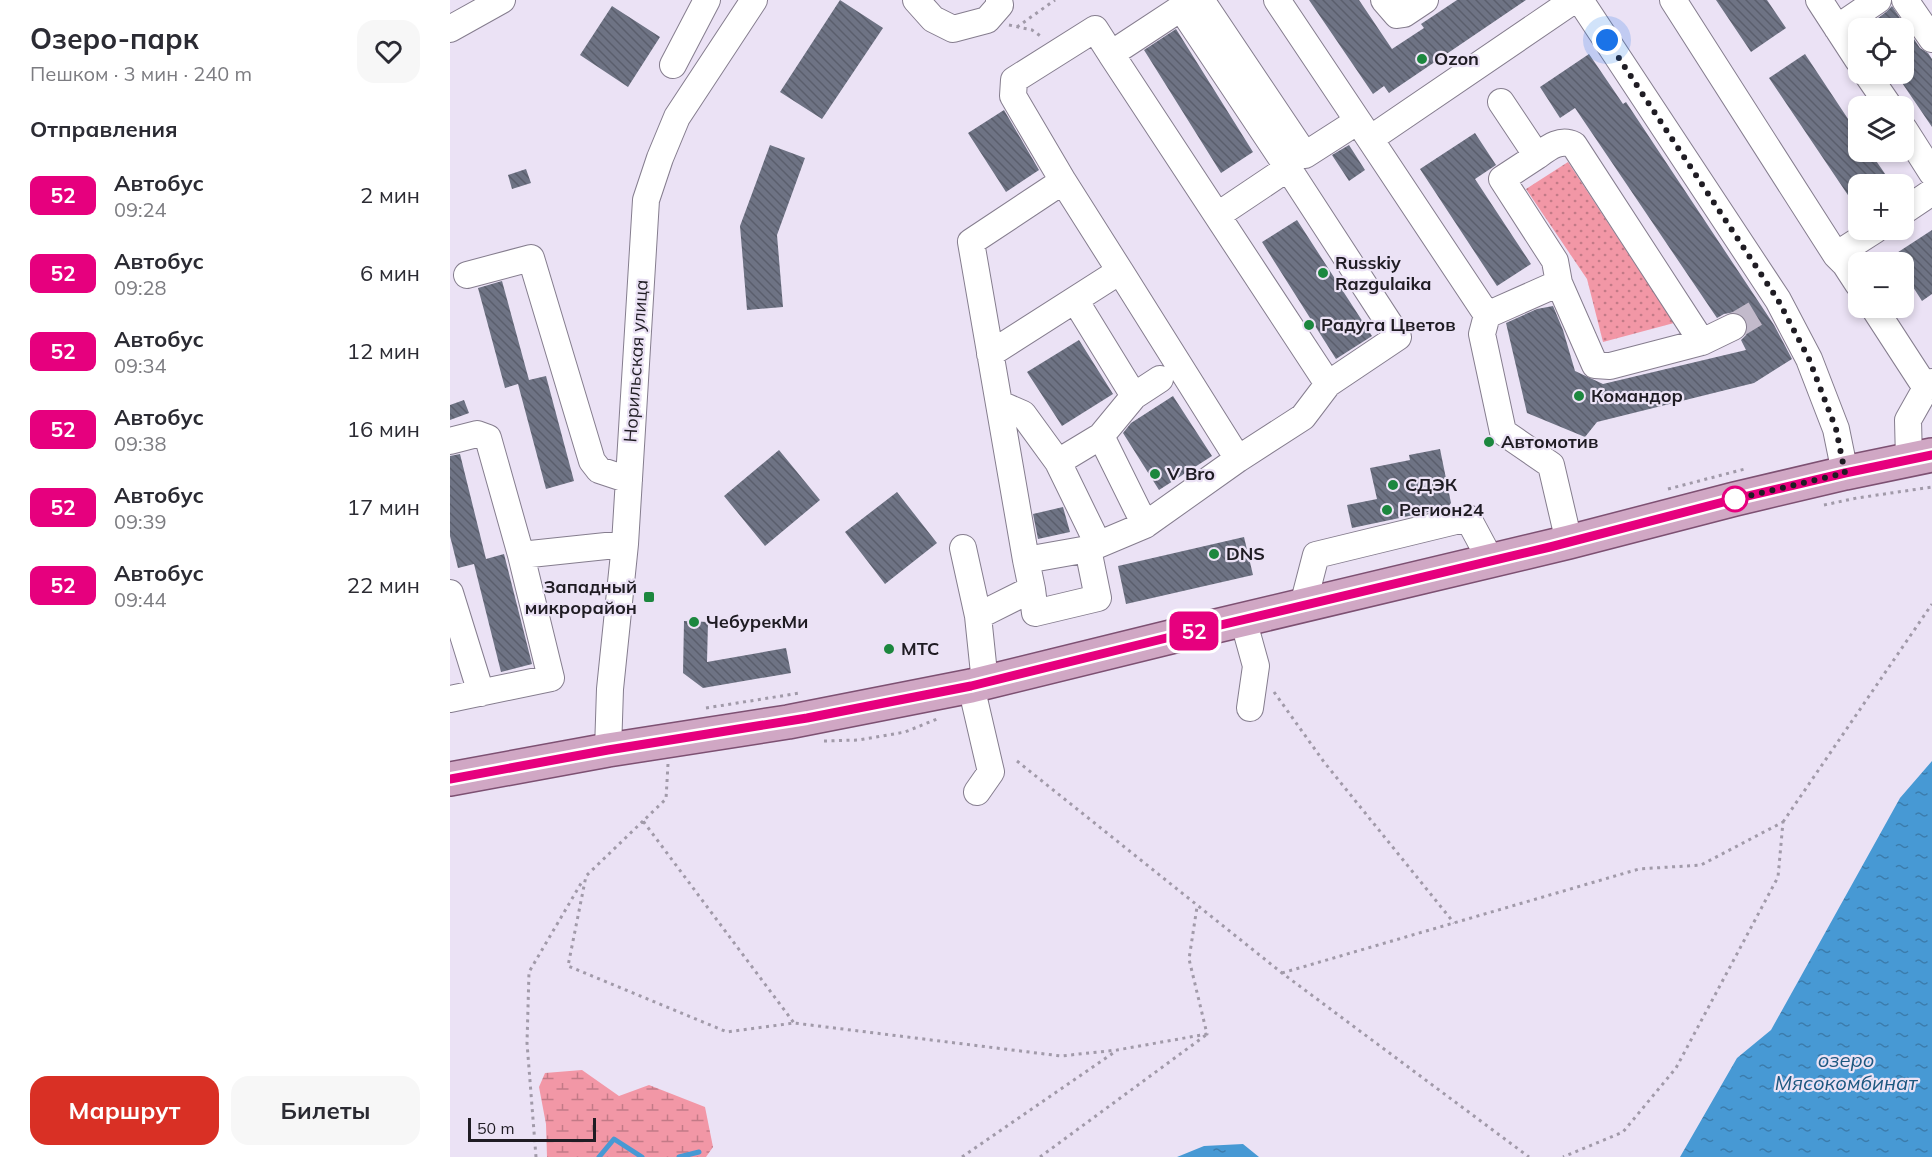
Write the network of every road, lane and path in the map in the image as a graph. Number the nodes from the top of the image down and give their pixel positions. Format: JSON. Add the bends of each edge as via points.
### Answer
{"nodes":[{"id":1,"x":502,"y":0,"type":"edge"},
{"id":2,"x":707,"y":0,"type":"edge"},
{"id":3,"x":754,"y":0,"type":"edge"},
{"id":4,"x":916,"y":0,"type":"edge"},
{"id":5,"x":1055,"y":0,"type":"edge"},
{"id":6,"x":1202,"y":0,"type":"edge"},
{"id":7,"x":1277,"y":0,"type":"edge"},
{"id":8,"x":1384,"y":0,"type":"edge"},
{"id":9,"x":1425,"y":0,"type":"edge"},
{"id":10,"x":1574,"y":0,"type":"edge"},
{"id":11,"x":1580,"y":0,"type":"edge"},
{"id":12,"x":1673,"y":0,"type":"edge"},
{"id":13,"x":1819,"y":0,"type":"edge"},
{"id":14,"x":1878,"y":0,"type":"edge"},
{"id":15,"x":1905,"y":0,"type":"edge"},
{"id":16,"x":993,"y":10,"type":"edge"},
{"id":17,"x":1017,"y":27,"type":"junction"},
{"id":18,"x":1837,"y":27,"type":"junction"},
{"id":19,"x":450,"y":29,"type":"edge"},
{"id":20,"x":1932,"y":39,"type":"edge"},
{"id":21,"x":1848,"y":44,"type":"edge"},
{"id":22,"x":1060,"y":50,"type":"junction"},
{"id":23,"x":1111,"y":54,"type":"junction"},
{"id":24,"x":674,"y":65,"type":"dead end"},
{"id":25,"x":1501,"y":102,"type":"dead end"},
{"id":26,"x":1364,"y":130,"type":"junction"},
{"id":27,"x":1914,"y":145,"type":"edge"},
{"id":28,"x":1537,"y":156,"type":"junction"},
{"id":29,"x":1288,"y":168,"type":"junction"},
{"id":30,"x":1932,"y":173,"type":"edge"},
{"id":31,"x":1063,"y":181,"type":"junction"},
{"id":32,"x":1932,"y":192,"type":"edge"},
{"id":33,"x":1914,"y":204,"type":"edge"},
{"id":34,"x":1218,"y":215,"type":"junction"},
{"id":35,"x":1859,"y":240,"type":"edge"},
{"id":36,"x":1836,"y":255,"type":"junction"},
{"id":37,"x":1848,"y":269,"type":"edge"},
{"id":38,"x":1120,"y":271,"type":"junction"},
{"id":39,"x":467,"y":275,"type":"dead end"},
{"id":40,"x":1559,"y":283,"type":"junction"},
{"id":41,"x":1075,"y":300,"type":"junction"},
{"id":42,"x":1487,"y":315,"type":"junction"},
{"id":43,"x":1881,"y":318,"type":"edge"},
{"id":44,"x":1733,"y":327,"type":"tunnel mouth"},
{"id":45,"x":1702,"y":342,"type":"junction"},
{"id":46,"x":990,"y":354,"type":"junction"},
{"id":47,"x":1160,"y":379,"type":"dead end"},
{"id":48,"x":1328,"y":384,"type":"junction"},
{"id":49,"x":1929,"y":385,"type":"edge"},
{"id":50,"x":1134,"y":396,"type":"junction"},
{"id":51,"x":1000,"y":404,"type":"junction"},
{"id":52,"x":1101,"y":436,"type":"junction"},
{"id":53,"x":450,"y":441,"type":"edge"},
{"id":54,"x":1920,"y":458,"type":"edge"},
{"id":55,"x":1238,"y":459,"type":"junction"},
{"id":56,"x":1058,"y":462,"type":"junction"},
{"id":57,"x":1845,"y":473,"type":"junction"},
{"id":58,"x":629,"y":480,"type":"junction"},
{"id":59,"x":1932,"y":487,"type":"edge"},
{"id":60,"x":1822,"y":506,"type":"dead end"},
{"id":61,"x":1145,"y":525,"type":"junction"},
{"id":62,"x":1569,"y":542,"type":"junction"},
{"id":63,"x":625,"y":544,"type":"junction"},
{"id":64,"x":1093,"y":546,"type":"junction"},
{"id":65,"x":963,"y":548,"type":"dead end"},
{"id":66,"x":521,"y":555,"type":"junction"},
{"id":67,"x":1026,"y":560,"type":"junction"},
{"id":68,"x":1491,"y":561,"type":"junction"},
{"id":69,"x":1032,"y":589,"type":"junction"},
{"id":70,"x":450,"y":593,"type":"edge"},
{"id":71,"x":1932,"y":604,"type":"edge"},
{"id":72,"x":1303,"y":605,"type":"junction"},
{"id":73,"x":978,"y":616,"type":"junction"},
{"id":74,"x":1243,"y":620,"type":"junction"},
{"id":75,"x":1256,"y":666,"type":"junction"},
{"id":76,"x":978,"y":684,"type":"junction"},
{"id":77,"x":808,"y":691,"type":"dead end"},
{"id":78,"x":481,"y":693,"type":"junction"},
{"id":79,"x":450,"y":699,"type":"edge"},
{"id":80,"x":705,"y":708,"type":"dead end"},
{"id":81,"x":1250,"y":708,"type":"dead end"},
{"id":82,"x":608,"y":750,"type":"junction"},
{"id":83,"x":1017,"y":761,"type":"dead end"},
{"id":84,"x":668,"y":764,"type":"dead end"},
{"id":85,"x":450,"y":779,"type":"edge"},
{"id":86,"x":977,"y":792,"type":"dead end"},
{"id":87,"x":643,"y":821,"type":"junction"},
{"id":88,"x":1783,"y":822,"type":"junction"},
{"id":89,"x":586,"y":876,"type":"junction"},
{"id":90,"x":1197,"y":907,"type":"dead end"},
{"id":91,"x":1454,"y":922,"type":"junction"},
{"id":92,"x":1282,"y":973,"type":"junction"},
{"id":93,"x":794,"y":1023,"type":"junction"},
{"id":94,"x":1207,"y":1034,"type":"junction"},
{"id":95,"x":1117,"y":1050,"type":"junction"},
{"id":96,"x":536,"y":1157,"type":"edge"},
{"id":97,"x":962,"y":1157,"type":"edge"},
{"id":98,"x":1040,"y":1157,"type":"edge"},
{"id":99,"x":1529,"y":1157,"type":"edge"},
{"id":100,"x":1563,"y":1157,"type":"edge"}],
"edges":[{"from":1,"to":19,"type":"street"},
{"from":2,"to":24,"type":"street"},
{"from":3,"to":58,"type":"street","name":"Норильская улица","via":[[677,117],[646,200]]},
{"from":4,"to":16,"type":"street","via":[[933,19],[953,30]]},
{"from":5,"to":17,"type":"path"},
{"from":6,"to":26,"type":"street","via":[[1305,155]]},
{"from":7,"to":26,"type":"street"},
{"from":8,"to":9,"type":"street","via":[[1397,15]]},
{"from":10,"to":26,"type":"street"},
{"from":11,"to":57,"type":"street","via":[[1809,359],[1836,429]]},
{"from":12,"to":36,"type":"street"},
{"from":13,"to":18,"type":"street"},
{"from":14,"to":18,"type":"street"},
{"from":15,"to":20,"type":"street"},
{"from":16,"to":17,"type":"path"},
{"from":17,"to":22,"type":"path","via":[[1032,30]]},
{"from":18,"to":21,"type":"street"},
{"from":22,"to":23,"type":"street","via":[[1095,29]]},
{"from":22,"to":31,"type":"street","via":[[1014,80],[1013,96]]},
{"from":23,"to":29,"type":"street","via":[[1181,8]]},
{"from":23,"to":34,"type":"street"},
{"from":25,"to":28,"type":"street"},
{"from":26,"to":42,"type":"street"},
{"from":27,"to":30,"type":"street"},
{"from":28,"to":40,"type":"street","via":[[1502,179],[1555,261]]},
{"from":28,"to":45,"type":"street","via":[[1560,143],[1574,145]]},
{"from":29,"to":34,"type":"street"},
{"from":29,"to":48,"type":"street","via":[[1398,337]]},
{"from":31,"to":38,"type":"street"},
{"from":31,"to":46,"type":"street","via":[[971,242]]},
{"from":32,"to":33,"type":"street"},
{"from":34,"to":48,"type":"street"},
{"from":35,"to":36,"type":"street"},
{"from":36,"to":37,"type":"street"},
{"from":38,"to":41,"type":"street"},
{"from":38,"to":55,"type":"street"},
{"from":39,"to":58,"type":"street","via":[[531,258],[592,461],[600,470]]},
{"from":40,"to":42,"type":"street"},
{"from":40,"to":45,"type":"street","via":[[1595,365],[1610,366]]},
{"from":41,"to":46,"type":"street"},
{"from":41,"to":50,"type":"street"},
{"from":42,"to":62,"type":"street","via":[[1482,334],[1503,432],[1551,465]]},
{"from":43,"to":49,"type":"street"},
{"from":44,"to":45,"type":"street"},
{"from":46,"to":51,"type":"street"},
{"from":47,"to":50,"type":"street"},
{"from":48,"to":55,"type":"street","via":[[1303,417]]},
{"from":49,"to":54,"type":"street","via":[[1908,420]]},
{"from":50,"to":52,"type":"street"},
{"from":51,"to":56,"type":"street","via":[[1023,414]]},
{"from":51,"to":67,"type":"street"},
{"from":52,"to":56,"type":"street"},
{"from":52,"to":61,"type":"street"},
{"from":53,"to":66,"type":"street","via":[[477,434],[488,438]]},
{"from":54,"to":57,"type":"main road"},
{"from":55,"to":61,"type":"street"},
{"from":56,"to":64,"type":"street"},
{"from":57,"to":62,"type":"main road"},
{"from":58,"to":63,"type":"street","name":"Норильская улица"},
{"from":59,"to":60,"type":"path"},
{"from":61,"to":64,"type":"street"},
{"from":62,"to":68,"type":"main road"},
{"from":63,"to":66,"type":"street"},
{"from":63,"to":82,"type":"street","name":"Норильская улица","via":[[610,689]]},
{"from":64,"to":67,"type":"street"},
{"from":64,"to":69,"type":"street","via":[[1098,598],[1035,613]]},
{"from":65,"to":73,"type":"street"},
{"from":66,"to":78,"type":"street","via":[[551,678]]},
{"from":67,"to":69,"type":"street"},
{"from":68,"to":72,"type":"main road"},
{"from":68,"to":72,"type":"street","via":[[1468,518],[1316,555]]},
{"from":69,"to":73,"type":"street"},
{"from":70,"to":78,"type":"street"},
{"from":71,"to":88,"type":"path"},
{"from":72,"to":74,"type":"main road"},
{"from":73,"to":76,"type":"street"},
{"from":74,"to":75,"type":"street"},
{"from":74,"to":76,"type":"main road"},
{"from":75,"to":81,"type":"street"},
{"from":75,"to":91,"type":"path","via":[[1324,762]]},
{"from":76,"to":82,"type":"main road","via":[[788,722]]},
{"from":76,"to":86,"type":"street","via":[[991,772]]},
{"from":77,"to":80,"type":"path"},
{"from":78,"to":79,"type":"street"},
{"from":82,"to":85,"type":"main road"},
{"from":83,"to":92,"type":"path"},
{"from":84,"to":87,"type":"path","via":[[666,799]]},
{"from":87,"to":89,"type":"path"},
{"from":87,"to":93,"type":"path"},
{"from":88,"to":91,"type":"path","via":[[1701,865],[1639,869]]},
{"from":88,"to":100,"type":"path","via":[[1778,877],[1676,1068],[1623,1132]]},
{"from":89,"to":93,"type":"path","via":[[568,966],[727,1032]]},
{"from":89,"to":96,"type":"path","via":[[529,972],[527,1043]]},
{"from":90,"to":94,"type":"path","via":[[1189,959]]},
{"from":91,"to":92,"type":"path"},
{"from":92,"to":99,"type":"path"},
{"from":93,"to":95,"type":"path","via":[[1061,1056]]},
{"from":94,"to":95,"type":"path"},
{"from":94,"to":98,"type":"path"},
{"from":95,"to":97,"type":"path"}]}
